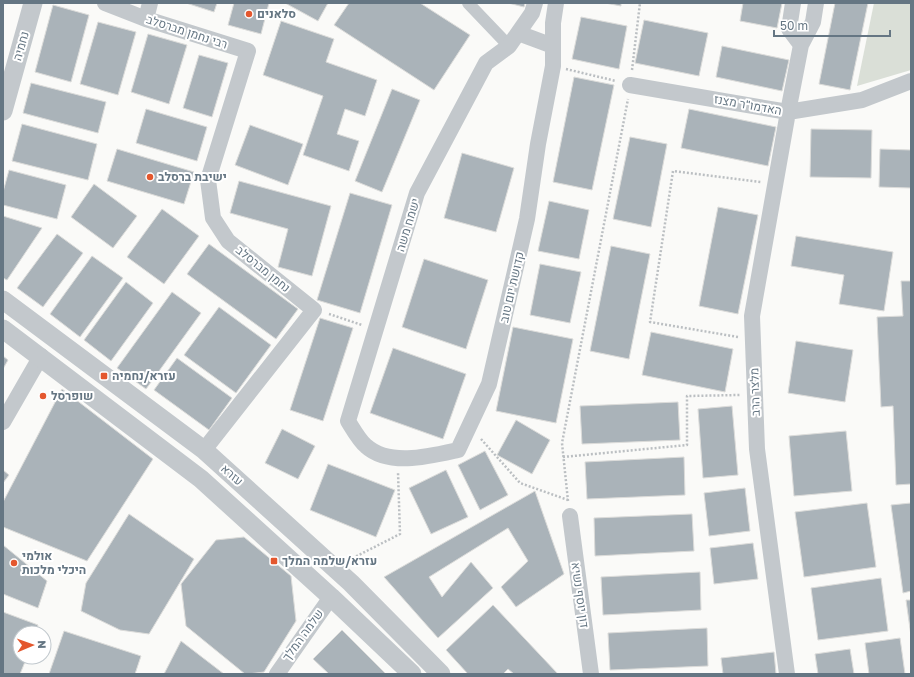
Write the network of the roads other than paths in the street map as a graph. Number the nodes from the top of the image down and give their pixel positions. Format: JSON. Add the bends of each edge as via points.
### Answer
{"nodes":[{"id":1,"x":33,"y":3,"type":"edge"},
{"id":2,"x":105,"y":3,"type":"edge"},
{"id":3,"x":150,"y":3,"type":"edge"},
{"id":4,"x":468,"y":3,"type":"edge"},
{"id":5,"x":535,"y":3,"type":"edge"},
{"id":6,"x":556,"y":3,"type":"edge"},
{"id":7,"x":793,"y":3,"type":"edge"},
{"id":8,"x":816,"y":3,"type":"edge"},
{"id":9,"x":146,"y":19,"type":"junction"},
{"id":10,"x":518,"y":33,"type":"junction"},
{"id":11,"x":801,"y":45,"type":"junction"},
{"id":12,"x":509,"y":46,"type":"junction"},
{"id":13,"x":553,"y":46,"type":"junction"},
{"id":14,"x":248,"y":51,"type":"joint"},
{"id":15,"x":911,"y":81,"type":"edge"},
{"id":16,"x":630,"y":85,"type":"road end"},
{"id":17,"x":3,"y":111,"type":"edge"},
{"id":18,"x":788,"y":112,"type":"junction"},
{"id":19,"x":3,"y":300,"type":"edge"},
{"id":20,"x":3,"y":329,"type":"edge"},
{"id":21,"x":41,"y":356,"type":"junction"},
{"id":22,"x":3,"y":422,"type":"edge"},
{"id":23,"x":204,"y":450,"type":"junction"},
{"id":24,"x":392,"y":457,"type":"joint"},
{"id":25,"x":570,"y":516,"type":"road end"},
{"id":26,"x":331,"y":597,"type":"junction"},
{"id":27,"x":277,"y":674,"type":"edge"},
{"id":28,"x":412,"y":674,"type":"edge"},
{"id":29,"x":441,"y":674,"type":"edge"},
{"id":30,"x":591,"y":674,"type":"edge"},
{"id":31,"x":787,"y":674,"type":"edge"}],
"edges":[{"from":1,"to":17,"type":"street","name":"נחמיה"},
{"from":2,"to":9,"type":"street","name":"רבי נחמן מברסלב"},
{"from":3,"to":9,"type":"street"},
{"from":4,"to":12,"type":"street"},
{"from":5,"to":10,"type":"street","name":"ישמח משה","via":[[532,13]]},
{"from":6,"to":13,"type":"street"},
{"from":7,"to":11,"type":"street","via":[[789,29]]},
{"from":8,"to":11,"type":"street","name":"מלצר הרב","via":[[813,22]]},
{"from":9,"to":14,"type":"street","name":"רבי נחמן מברסלב"},
{"from":10,"to":12,"type":"street","name":"ישמח משה"},
{"from":10,"to":13,"type":"street"},
{"from":11,"to":18,"type":"street","name":"מלצר הרב"},
{"from":12,"to":24,"type":"street","name":"ישמח משה","via":[[486,63],[418,193],[348,421],[366,446]]},
{"from":13,"to":24,"type":"street","name":"קדושת יום טוב","via":[[553,66],[527,219],[488,384],[458,450],[420,459]]},
{"from":14,"to":23,"type":"street","name":"נחמן מברסלב","via":[[208,180],[213,218],[228,241],[314,310]]},
{"from":15,"to":18,"type":"street","name":"האדמו\"ר מצנז","via":[[862,100]]},
{"from":16,"to":18,"type":"street","name":"האדמו\"ר מצנז"},
{"from":18,"to":31,"type":"street","name":"מלצר הרב","via":[[752,316],[757,448]]},
{"from":19,"to":23,"type":"street","name":"עזרא"},
{"from":20,"to":21,"type":"street","name":"עזרא"},
{"from":21,"to":22,"type":"street"},
{"from":21,"to":26,"type":"street","name":"עזרא","via":[[201,479]]},
{"from":23,"to":29,"type":"street","name":"עזרא","via":[[337,571]]},
{"from":25,"to":30,"type":"street","name":"דון יוסף נשיא"},
{"from":26,"to":27,"type":"street","name":"שלמה המלך"},
{"from":26,"to":28,"type":"street","name":"עזרא"}]}
